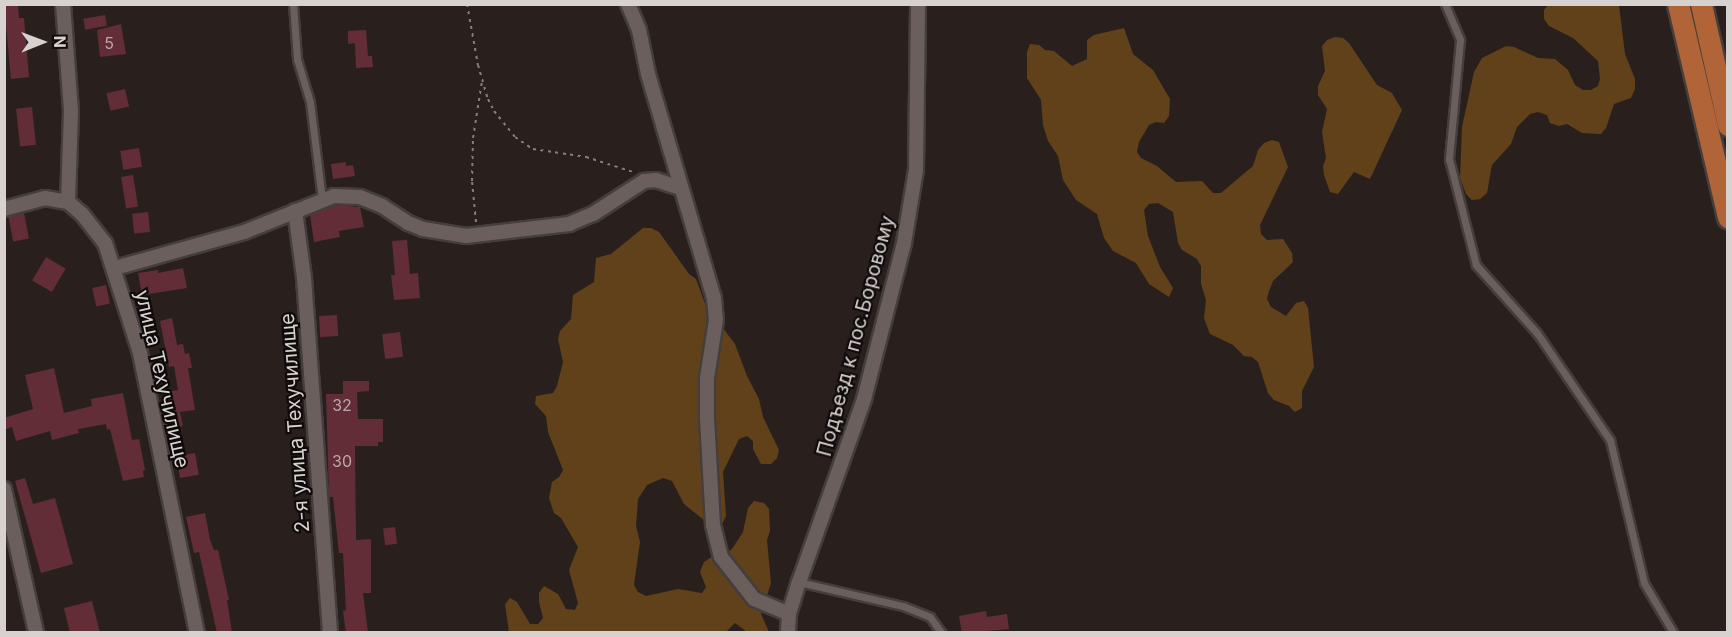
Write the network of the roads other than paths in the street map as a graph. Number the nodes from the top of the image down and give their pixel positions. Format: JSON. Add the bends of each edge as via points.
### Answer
{"nodes":[{"id":1,"x":63,"y":4,"type":"edge"},
{"id":2,"x":293,"y":4,"type":"edge"},
{"id":3,"x":628,"y":4,"type":"edge"},
{"id":4,"x":918,"y":4,"type":"edge"},
{"id":5,"x":1445,"y":4,"type":"edge"},
{"id":6,"x":1678,"y":4,"type":"edge"},
{"id":7,"x":1701,"y":4,"type":"edge"},
{"id":8,"x":1728,"y":125,"type":"edge"},
{"id":9,"x":681,"y":188,"type":"junction"},
{"id":10,"x":321,"y":200,"type":"junction"},
{"id":11,"x":68,"y":202,"type":"junction"},
{"id":12,"x":4,"y":209,"type":"edge"},
{"id":13,"x":295,"y":212,"type":"junction"},
{"id":14,"x":1728,"y":217,"type":"edge"},
{"id":15,"x":115,"y":268,"type":"junction"},
{"id":16,"x":4,"y":489,"type":"edge"},
{"id":17,"x":799,"y":582,"type":"junction"},
{"id":18,"x":789,"y":614,"type":"junction"},
{"id":19,"x":36,"y":633,"type":"edge"},
{"id":20,"x":197,"y":633,"type":"edge"},
{"id":21,"x":330,"y":633,"type":"edge"},
{"id":22,"x":788,"y":633,"type":"edge"},
{"id":23,"x":941,"y":633,"type":"edge"},
{"id":24,"x":1672,"y":633,"type":"edge"}],
"edges":[{"from":1,"to":11,"type":"street","via":[[70,111]]},
{"from":2,"to":10,"type":"lane","via":[[297,59],[310,102]]},
{"from":3,"to":9,"type":"street","via":[[639,30]]},
{"from":4,"to":17,"type":"street","name":"Подъезд к пос.Боровому","via":[[916,170],[904,243],[864,399]]},
{"from":5,"to":24,"type":"lane","via":[[1460,40],[1449,159],[1476,265],[1537,333],[1610,440],[1644,583]]},
{"from":6,"to":14,"type":"highway"},
{"from":7,"to":8,"type":"highway"},
{"from":9,"to":10,"type":"street","via":[[656,180],[638,182],[593,214],[569,224],[478,235],[423,229],[360,197]]},
{"from":9,"to":18,"type":"street","via":[[714,298],[716,320],[707,378],[712,525],[721,557],[754,599]]},
{"from":10,"to":13,"type":"street"},
{"from":11,"to":12,"type":"street","via":[[45,198]]},
{"from":11,"to":15,"type":"street","name":"улица Техучилище","via":[[105,243]]},
{"from":13,"to":15,"type":"street","via":[[244,232]]},
{"from":13,"to":21,"type":"street","name":"2-я улица Техучилище","via":[[304,278]]},
{"from":15,"to":20,"type":"street","name":"улица Техучилище","via":[[140,353]]},
{"from":16,"to":19,"type":"street"},
{"from":17,"to":18,"type":"street","name":"Подъезд к пос.Боровому"},
{"from":17,"to":23,"type":"lane","via":[[903,606],[930,617]]},
{"from":18,"to":22,"type":"street","name":"Подъезд к пос.Боровому"}]}
